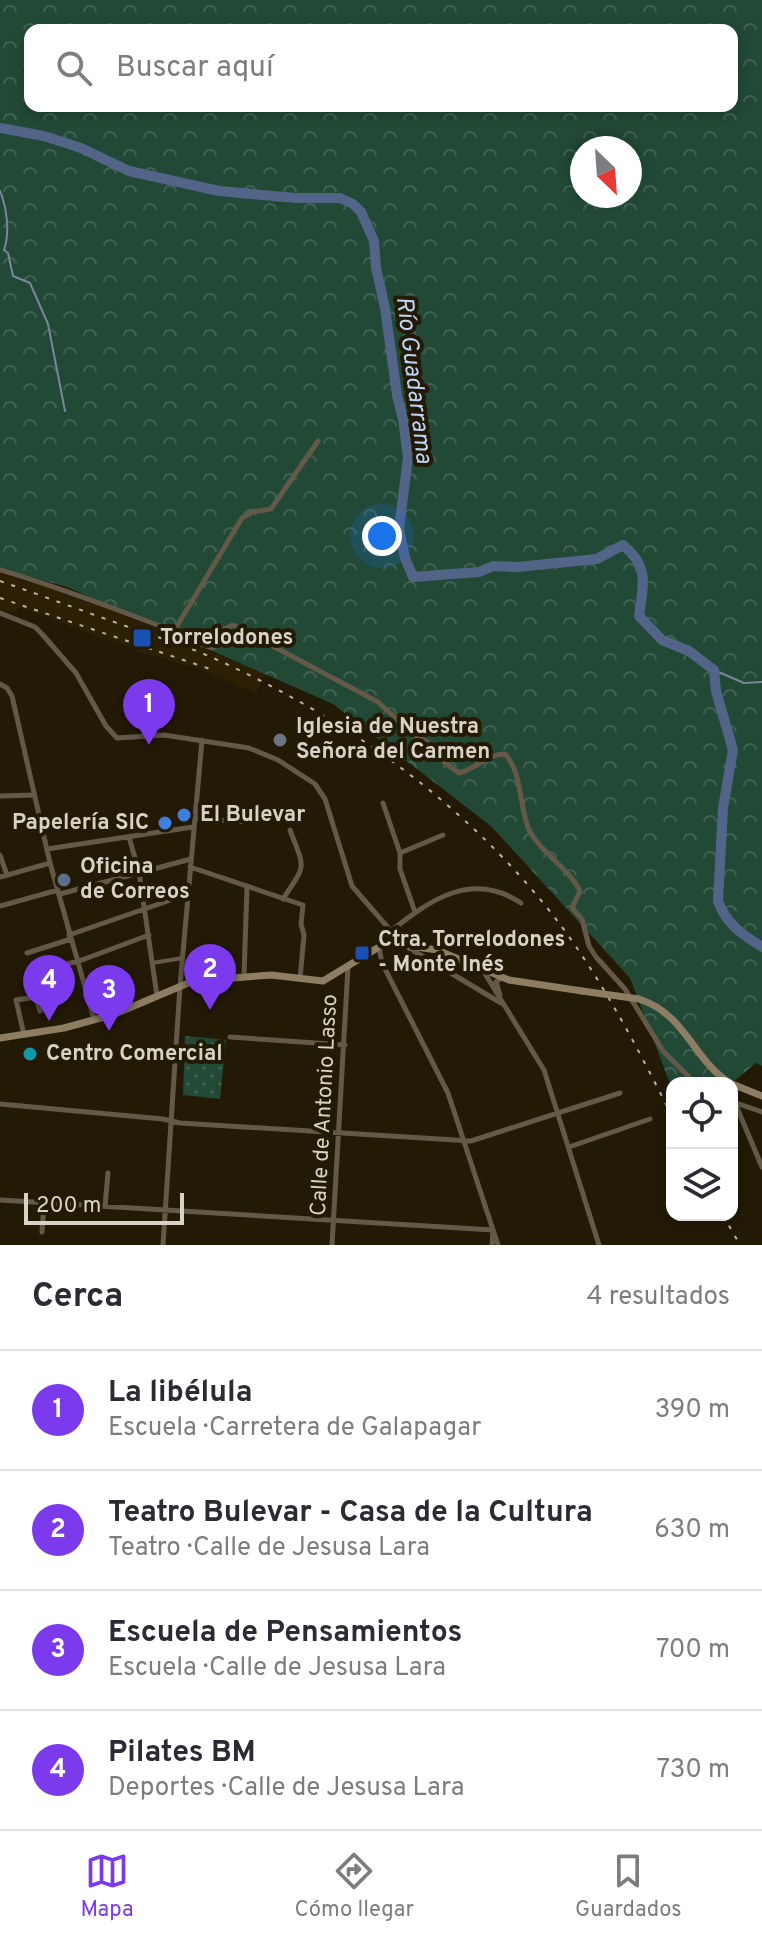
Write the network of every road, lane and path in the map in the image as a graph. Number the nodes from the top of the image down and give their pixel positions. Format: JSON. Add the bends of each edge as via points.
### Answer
{"nodes":[{"id":1,"x":318,"y":441,"type":"dead end"},
{"id":2,"x":0,"y":570,"type":"edge"},
{"id":3,"x":0,"y":613,"type":"edge"},
{"id":4,"x":174,"y":631,"type":"junction"},
{"id":5,"x":0,"y":684,"type":"edge"},
{"id":6,"x":202,"y":740,"type":"junction"},
{"id":7,"x":34,"y":795,"type":"junction"},
{"id":8,"x":0,"y":796,"type":"edge"},
{"id":9,"x":383,"y":803,"type":"dead end"},
{"id":10,"x":194,"y":818,"type":"junction"},
{"id":11,"x":248,"y":822,"type":"dead end"},
{"id":12,"x":193,"y":827,"type":"junction"},
{"id":13,"x":290,"y":830,"type":"dead end"},
{"id":14,"x":443,"y":835,"type":"dead end"},
{"id":15,"x":129,"y":837,"type":"junction"},
{"id":16,"x":47,"y":849,"type":"junction"},
{"id":17,"x":400,"y":853,"type":"junction"},
{"id":18,"x":0,"y":855,"type":"edge"},
{"id":19,"x":191,"y":859,"type":"junction"},
{"id":20,"x":50,"y":863,"type":"junction"},
{"id":21,"x":190,"y":867,"type":"junction"},
{"id":22,"x":139,"y":872,"type":"junction"},
{"id":23,"x":3,"y":876,"type":"edge"},
{"id":24,"x":247,"y":887,"type":"junction"},
{"id":25,"x":59,"y":892,"type":"junction"},
{"id":26,"x":188,"y":894,"type":"junction"},
{"id":27,"x":283,"y":899,"type":"junction"},
{"id":28,"x":521,"y":903,"type":"dead end"},
{"id":29,"x":0,"y":906,"type":"edge"},
{"id":30,"x":145,"y":909,"type":"junction"},
{"id":31,"x":415,"y":912,"type":"junction"},
{"id":32,"x":391,"y":931,"type":"junction"},
{"id":33,"x":149,"y":935,"type":"junction"},
{"id":34,"x":70,"y":937,"type":"junction"},
{"id":35,"x":391,"y":943,"type":"junction"},
{"id":36,"x":403,"y":944,"type":"junction"},
{"id":37,"x":379,"y":947,"type":"junction"},
{"id":38,"x":27,"y":953,"type":"dead end"},
{"id":39,"x":183,"y":958,"type":"junction"},
{"id":40,"x":77,"y":961,"type":"junction"},
{"id":41,"x":152,"y":963,"type":"junction"},
{"id":42,"x":348,"y":967,"type":"junction"},
{"id":43,"x":48,"y":969,"type":"dead end"},
{"id":44,"x":482,"y":969,"type":"junction"},
{"id":45,"x":244,"y":976,"type":"junction"},
{"id":46,"x":502,"y":977,"type":"junction"},
{"id":47,"x":300,"y":979,"type":"junction"},
{"id":48,"x":180,"y":986,"type":"junction"},
{"id":49,"x":157,"y":996,"type":"junction"},
{"id":50,"x":502,"y":1003,"type":"junction"},
{"id":51,"x":40,"y":1011,"type":"dead end"},
{"id":52,"x":95,"y":1020,"type":"junction"},
{"id":53,"x":24,"y":1036,"type":"junction"},
{"id":54,"x":230,"y":1037,"type":"dead end"},
{"id":55,"x":0,"y":1038,"type":"edge"},
{"id":56,"x":345,"y":1045,"type":"junction"},
{"id":57,"x":689,"y":1077,"type":"edge"},
{"id":58,"x":723,"y":1077,"type":"edge"},
{"id":59,"x":738,"y":1087,"type":"edge"},
{"id":60,"x":620,"y":1093,"type":"dead end"},
{"id":61,"x":762,"y":1096,"type":"edge"},
{"id":62,"x":738,"y":1103,"type":"edge"},
{"id":63,"x":0,"y":1104,"type":"edge"},
{"id":64,"x":738,"y":1111,"type":"edge"},
{"id":65,"x":557,"y":1112,"type":"junction"},
{"id":66,"x":762,"y":1112,"type":"edge"},
{"id":67,"x":650,"y":1119,"type":"dead end"},
{"id":68,"x":171,"y":1121,"type":"junction"},
{"id":69,"x":339,"y":1133,"type":"junction"},
{"id":70,"x":465,"y":1141,"type":"junction"},
{"id":71,"x":569,"y":1147,"type":"junction"},
{"id":72,"x":762,"y":1167,"type":"edge"},
{"id":73,"x":108,"y":1173,"type":"dead end"},
{"id":74,"x":0,"y":1200,"type":"edge"},
{"id":75,"x":44,"y":1203,"type":"junction"},
{"id":76,"x":105,"y":1206,"type":"junction"},
{"id":77,"x":166,"y":1210,"type":"junction"},
{"id":78,"x":334,"y":1220,"type":"junction"},
{"id":79,"x":493,"y":1230,"type":"junction"},
{"id":80,"x":42,"y":1232,"type":"dead end"},
{"id":81,"x":163,"y":1245,"type":"edge"},
{"id":82,"x":332,"y":1245,"type":"edge"},
{"id":83,"x":495,"y":1245,"type":"edge"},
{"id":84,"x":599,"y":1245,"type":"edge"}],
"edges":[{"from":1,"to":4,"type":"street","via":[[271,509],[242,518]]},
{"from":2,"to":4,"type":"street"},
{"from":3,"to":6,"type":"street","via":[[42,634],[76,673],[117,738],[164,735]]},
{"from":4,"to":57,"type":"street","via":[[213,648],[224,629],[233,625],[378,702],[459,773],[494,754],[505,754],[514,769],[529,830],[580,891],[572,908],[582,919],[589,946],[625,989],[663,1051]]},
{"from":5,"to":7,"type":"street","via":[[12,696]]},
{"from":6,"to":10,"type":"street"},
{"from":6,"to":32,"type":"street","via":[[249,748],[278,760],[321,791],[352,886]]},
{"from":7,"to":8,"type":"street"},
{"from":7,"to":16,"type":"street"},
{"from":9,"to":17,"type":"street"},
{"from":10,"to":11,"type":"street"},
{"from":10,"to":12,"type":"street"},
{"from":12,"to":15,"type":"street"},
{"from":12,"to":19,"type":"street"},
{"from":13,"to":27,"type":"street","via":[[303,864]]},
{"from":14,"to":17,"type":"street"},
{"from":15,"to":16,"type":"street"},
{"from":15,"to":22,"type":"street"},
{"from":16,"to":20,"type":"street"},
{"from":17,"to":31,"type":"street"},
{"from":18,"to":23,"type":"street"},
{"from":19,"to":21,"type":"street"},
{"from":19,"to":22,"type":"street"},
{"from":20,"to":23,"type":"street"},
{"from":20,"to":25,"type":"street"},
{"from":21,"to":24,"type":"street"},
{"from":21,"to":26,"type":"street"},
{"from":22,"to":25,"type":"street"},
{"from":22,"to":30,"type":"street"},
{"from":24,"to":27,"type":"street"},
{"from":24,"to":45,"type":"street"},
{"from":25,"to":29,"type":"street"},
{"from":25,"to":34,"type":"street"},
{"from":26,"to":30,"type":"street"},
{"from":26,"to":39,"type":"street"},
{"from":27,"to":47,"type":"street","via":[[303,905]]},
{"from":28,"to":31,"type":"street","via":[[494,889],[459,890]]},
{"from":30,"to":33,"type":"street"},
{"from":30,"to":34,"type":"street"},
{"from":31,"to":32,"type":"street"},
{"from":32,"to":35,"type":"street"},
{"from":33,"to":40,"type":"street"},
{"from":33,"to":41,"type":"street"},
{"from":34,"to":38,"type":"street"},
{"from":34,"to":40,"type":"street"},
{"from":35,"to":36,"type":"main road"},
{"from":35,"to":37,"type":"main road"},
{"from":36,"to":44,"type":"main road","via":[[437,950]]},
{"from":36,"to":50,"type":"street"},
{"from":37,"to":42,"type":"main road"},
{"from":37,"to":70,"type":"street"},
{"from":39,"to":41,"type":"street"},
{"from":39,"to":48,"type":"street"},
{"from":40,"to":43,"type":"street"},
{"from":40,"to":52,"type":"street"},
{"from":41,"to":49,"type":"street"},
{"from":42,"to":47,"type":"main road","via":[[323,981]]},
{"from":42,"to":56,"type":"street","name":"Calle de Antonio Lasso"},
{"from":44,"to":46,"type":"main road"},
{"from":44,"to":50,"type":"street"},
{"from":45,"to":47,"type":"main road"},
{"from":45,"to":48,"type":"main road"},
{"from":46,"to":50,"type":"street","via":[[496,982]]},
{"from":46,"to":58,"type":"main road","bridge":true,"via":[[639,999],[680,1026]]},
{"from":48,"to":49,"type":"main road"},
{"from":48,"to":68,"type":"street"},
{"from":49,"to":52,"type":"main road"},
{"from":50,"to":65,"type":"street","via":[[544,1070]]},
{"from":51,"to":53,"type":"street","via":[[36,997],[16,1000]]},
{"from":52,"to":53,"type":"main road"},
{"from":53,"to":55,"type":"main road"},
{"from":54,"to":56,"type":"street"},
{"from":56,"to":69,"type":"street","name":"Calle de Antonio Lasso"},
{"from":59,"to":61,"type":"main road"},
{"from":60,"to":65,"type":"street"},
{"from":62,"to":66,"type":"street"},
{"from":63,"to":68,"type":"street"},
{"from":64,"to":72,"type":"street"},
{"from":65,"to":70,"type":"street"},
{"from":65,"to":71,"type":"street"},
{"from":67,"to":71,"type":"street"},
{"from":68,"to":69,"type":"street"},
{"from":68,"to":77,"type":"street"},
{"from":69,"to":70,"type":"street"},
{"from":69,"to":78,"type":"street","name":"Calle de Antonio Lasso"},
{"from":70,"to":79,"type":"street"},
{"from":71,"to":84,"type":"street"},
{"from":73,"to":76,"type":"street"},
{"from":74,"to":75,"type":"street"},
{"from":75,"to":76,"type":"street"},
{"from":75,"to":80,"type":"street"},
{"from":76,"to":77,"type":"street"},
{"from":77,"to":78,"type":"street"},
{"from":77,"to":81,"type":"street"},
{"from":78,"to":79,"type":"street"},
{"from":78,"to":82,"type":"street","name":"Calle de Antonio Lasso"},
{"from":79,"to":83,"type":"street"}]}
